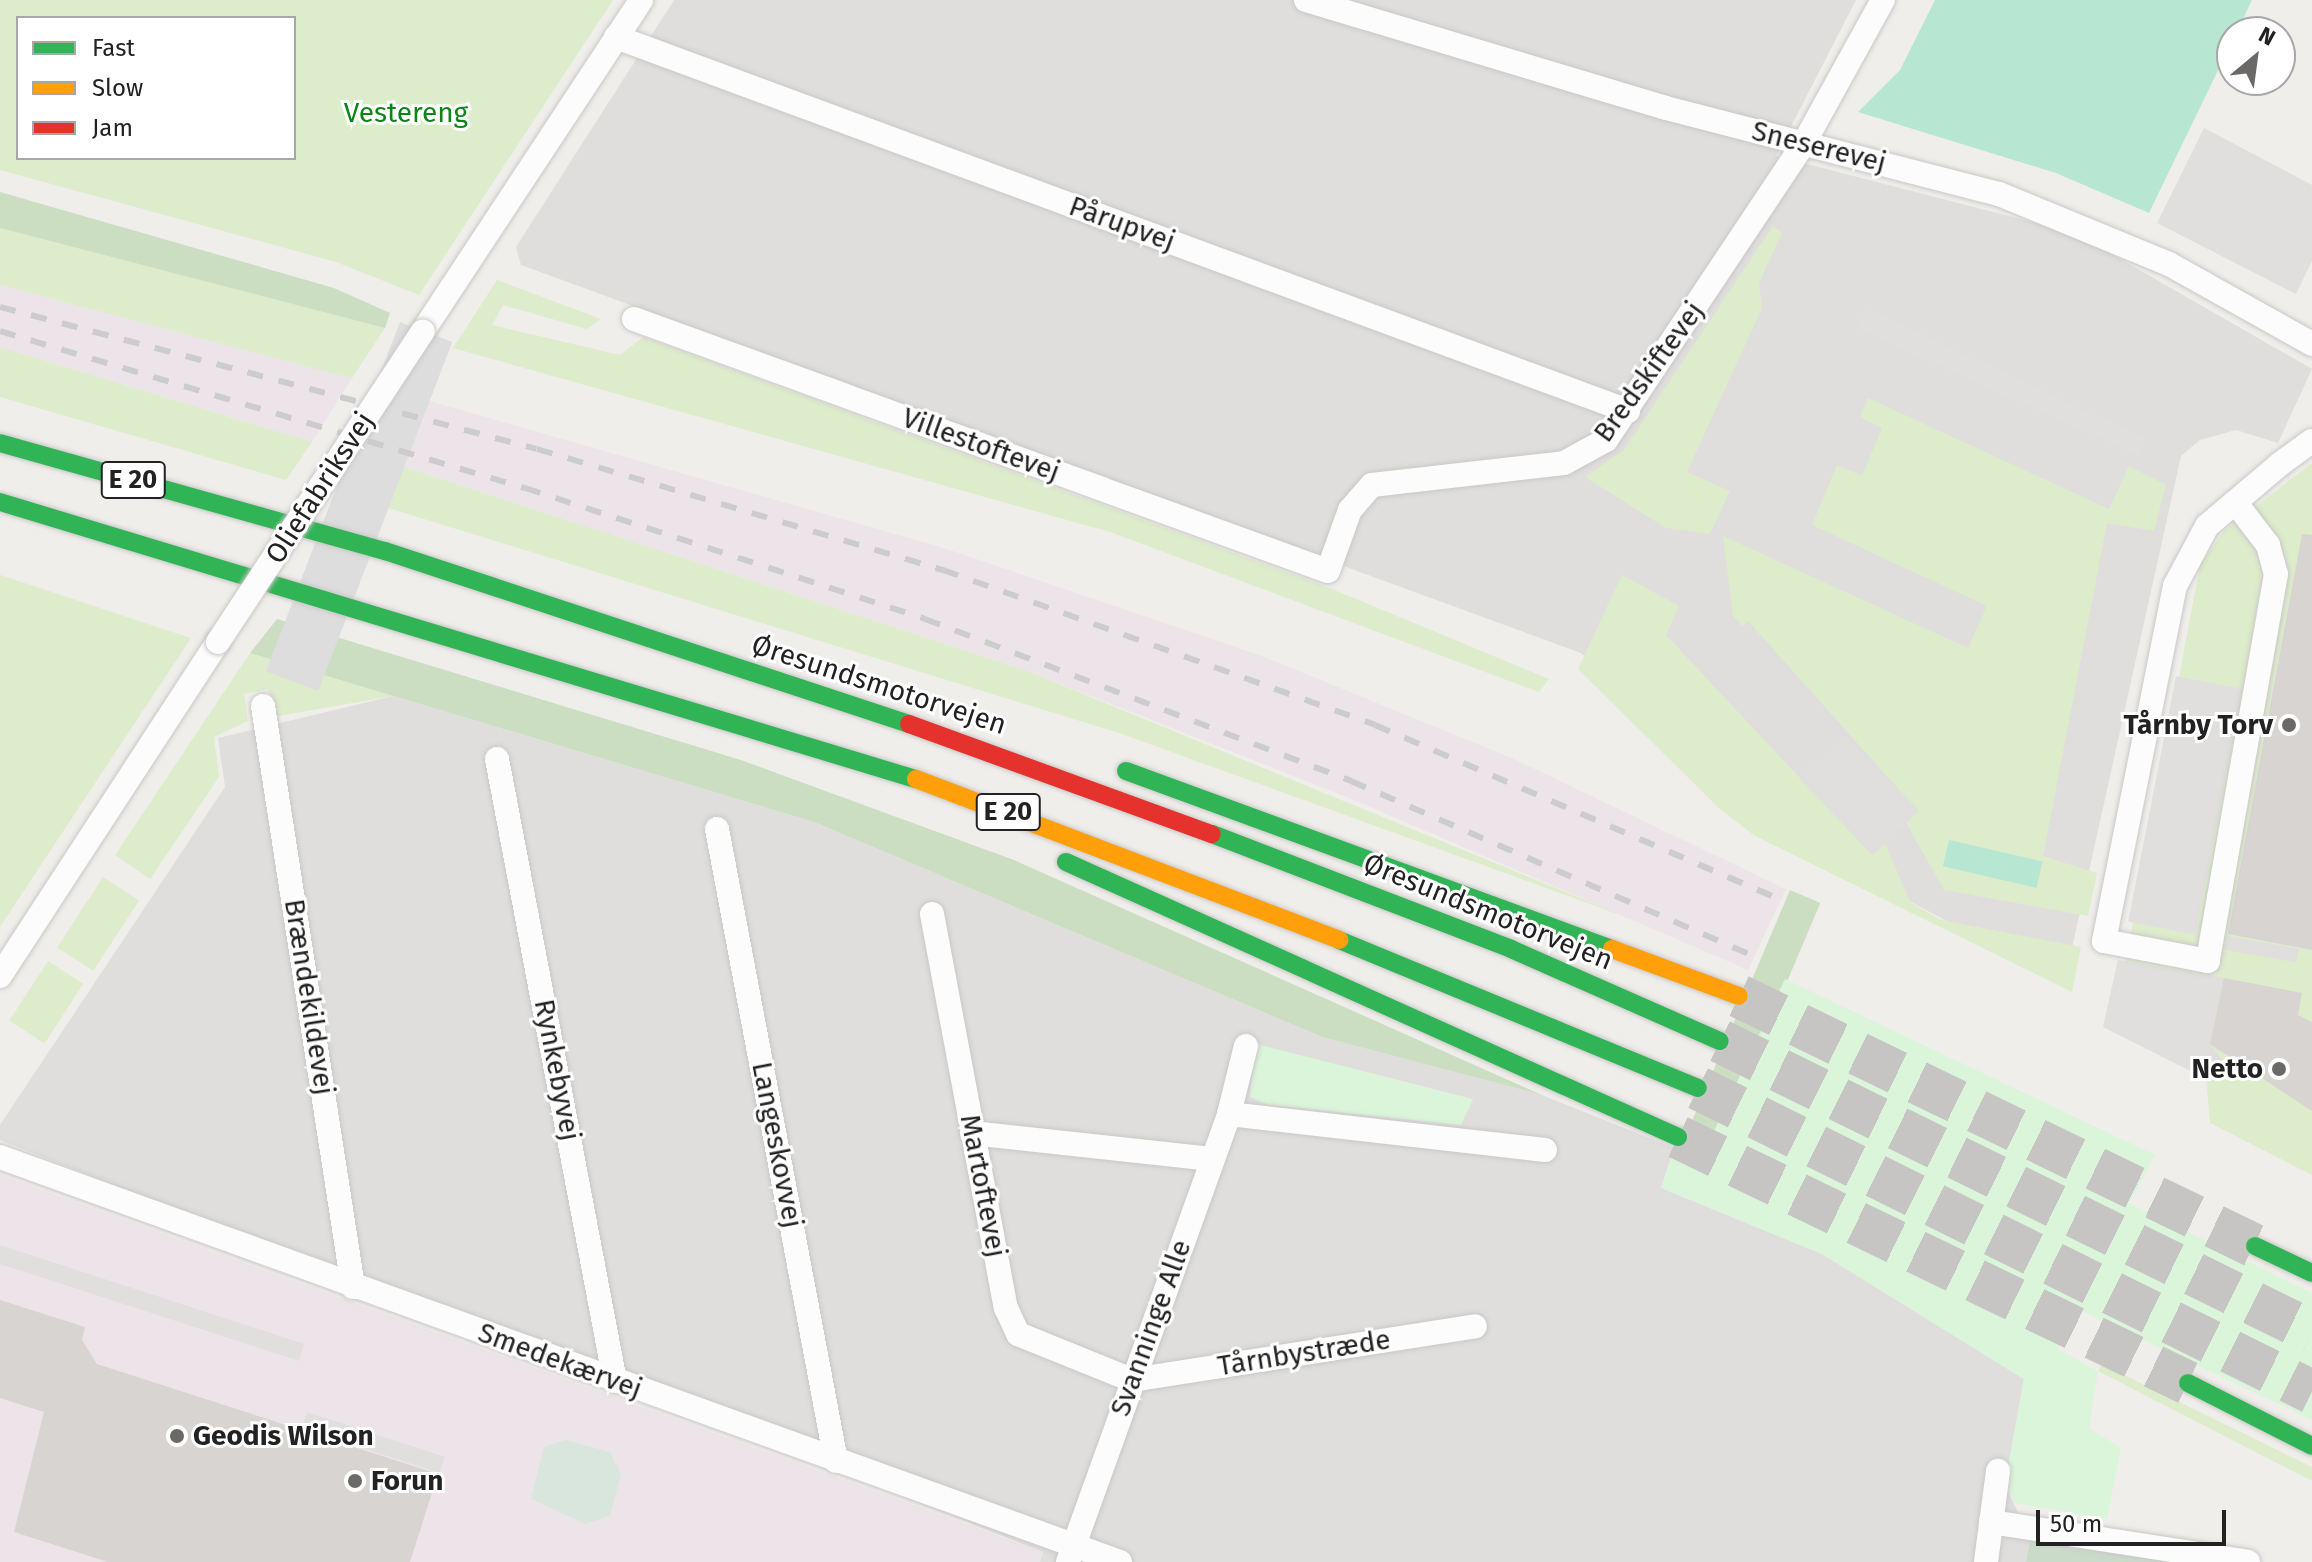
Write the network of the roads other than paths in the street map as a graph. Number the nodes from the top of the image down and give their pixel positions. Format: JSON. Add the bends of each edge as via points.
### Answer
{"nodes":[{"id":1,"x":641,"y":0,"type":"edge"},
{"id":2,"x":1306,"y":0,"type":"edge"},
{"id":3,"x":1883,"y":0,"type":"edge"},
{"id":4,"x":616,"y":37,"type":"junction"},
{"id":5,"x":1804,"y":143,"type":"junction"},
{"id":6,"x":634,"y":319,"type":"dead end"},
{"id":7,"x":2312,"y":344,"type":"edge"},
{"id":8,"x":1628,"y":411,"type":"junction"},
{"id":9,"x":2312,"y":441,"type":"edge"},
{"id":10,"x":0,"y":443,"type":"edge"},
{"id":11,"x":0,"y":502,"type":"edge"},
{"id":12,"x":2235,"y":502,"type":"junction"},
{"id":13,"x":385,"y":551,"type":"junction"},
{"id":14,"x":199,"y":562,"type":"junction"},
{"id":15,"x":1328,"y":571,"type":"joint"},
{"id":16,"x":779,"y":658,"type":"dead end"},
{"id":17,"x":263,"y":706,"type":"dead end"},
{"id":18,"x":497,"y":759,"type":"dead end"},
{"id":19,"x":1108,"y":765,"type":"dead end"},
{"id":20,"x":717,"y":829,"type":"dead end"},
{"id":21,"x":1009,"y":838,"type":"dead end"},
{"id":22,"x":1053,"y":856,"type":"dead end"},
{"id":23,"x":932,"y":914,"type":"dead end"},
{"id":24,"x":0,"y":976,"type":"edge"},
{"id":25,"x":1739,"y":996,"type":"tunnel mouth"},
{"id":26,"x":1720,"y":1041,"type":"tunnel mouth"},
{"id":27,"x":1246,"y":1046,"type":"dead end"},
{"id":28,"x":1698,"y":1088,"type":"tunnel mouth"},
{"id":29,"x":1229,"y":1114,"type":"junction"},
{"id":30,"x":972,"y":1133,"type":"junction"},
{"id":31,"x":1678,"y":1137,"type":"tunnel mouth"},
{"id":32,"x":1545,"y":1150,"type":"dead end"},
{"id":33,"x":0,"y":1157,"type":"edge"},
{"id":34,"x":1212,"y":1159,"type":"junction"},
{"id":35,"x":2255,"y":1246,"type":"tunnel mouth"},
{"id":36,"x":2312,"y":1273,"type":"edge"},
{"id":37,"x":353,"y":1287,"type":"junction"},
{"id":38,"x":1475,"y":1326,"type":"dead end"},
{"id":39,"x":1132,"y":1380,"type":"junction"},
{"id":40,"x":615,"y":1381,"type":"junction"},
{"id":41,"x":2188,"y":1383,"type":"tunnel mouth"},
{"id":42,"x":2312,"y":1446,"type":"edge"},
{"id":43,"x":836,"y":1461,"type":"junction"},
{"id":44,"x":1998,"y":1471,"type":"dead end"},
{"id":45,"x":1991,"y":1522,"type":"junction"},
{"id":46,"x":1071,"y":1553,"type":"edge"},
{"id":47,"x":1120,"y":1562,"type":"edge"},
{"id":48,"x":1986,"y":1562,"type":"edge"},
{"id":49,"x":2248,"y":1562,"type":"edge"}],
"edges":[{"from":1,"to":4,"type":"street","name":"Oliefabriksvej"},
{"from":2,"to":5,"type":"street","name":"Sneserevej"},
{"from":3,"to":5,"type":"street","name":"Bredskiftevej"},
{"from":4,"to":8,"type":"street","name":"Pårupvej"},
{"from":4,"to":24,"type":"street","name":"Oliefabriksvej","bridge":true},
{"from":5,"to":7,"type":"street","name":"Sneserevej","via":[[1999,194],[2077,223],[2169,264]]},
{"from":5,"to":8,"type":"street","name":"Bredskiftevej"},
{"from":6,"to":15,"type":"street","name":"Villestoftevej"},
{"from":8,"to":15,"type":"street","name":"Bredskiftevej","via":[[1606,440],[1564,463],[1372,485],[1350,510]]},
{"from":9,"to":12,"type":"street"},
{"from":10,"to":13,"type":"highway","name":"Øresundsmotorvejen","number":"E 20"},
{"from":11,"to":14,"type":"highway","number":"E 20"},
{"from":12,"to":12,"type":"street","via":[[2268,545],[2276,574],[2208,961],[2104,941],[2175,586],[2198,536]]},
{"from":13,"to":16,"type":"highway","via":[[536,583]]},
{"from":13,"to":26,"type":"highway","name":"Øresundsmotorvejen","number":"E 20","via":[[1013,758],[1511,949]]},
{"from":14,"to":21,"type":"highway"},
{"from":14,"to":28,"type":"highway","number":"E 20","via":[[812,742],[1146,861]]},
{"from":17,"to":37,"type":"street","name":"Brændekildevej"},
{"from":18,"to":40,"type":"street","name":"Rynkebyvej"},
{"from":19,"to":25,"type":"highway"},
{"from":20,"to":43,"type":"street","name":"Langeskovvej"},
{"from":22,"to":31,"type":"highway"},
{"from":23,"to":30,"type":"street","name":"Martoftevej"},
{"from":27,"to":29,"type":"street","name":"Svanninge Alle"},
{"from":29,"to":32,"type":"street"},
{"from":29,"to":34,"type":"street","name":"Svanninge Alle"},
{"from":30,"to":34,"type":"street"},
{"from":30,"to":39,"type":"street","name":"Martoftevej","via":[[1006,1308],[1018,1334]]},
{"from":33,"to":37,"type":"street","name":"Smedekærvej"},
{"from":34,"to":39,"type":"street","name":"Svanninge Alle"},
{"from":35,"to":36,"type":"highway"},
{"from":37,"to":40,"type":"street","name":"Smedekærvej"},
{"from":38,"to":39,"type":"street","name":"Tårnbystræde"},
{"from":39,"to":46,"type":"street","name":"Svanninge Alle"},
{"from":40,"to":43,"type":"street","name":"Smedekærvej"},
{"from":41,"to":42,"type":"highway"},
{"from":43,"to":46,"type":"street","name":"Smedekærvej"},
{"from":44,"to":45,"type":"street"},
{"from":45,"to":48,"type":"street"},
{"from":45,"to":49,"type":"street"},
{"from":46,"to":47,"type":"street","name":"Smedekærvej"}]}
